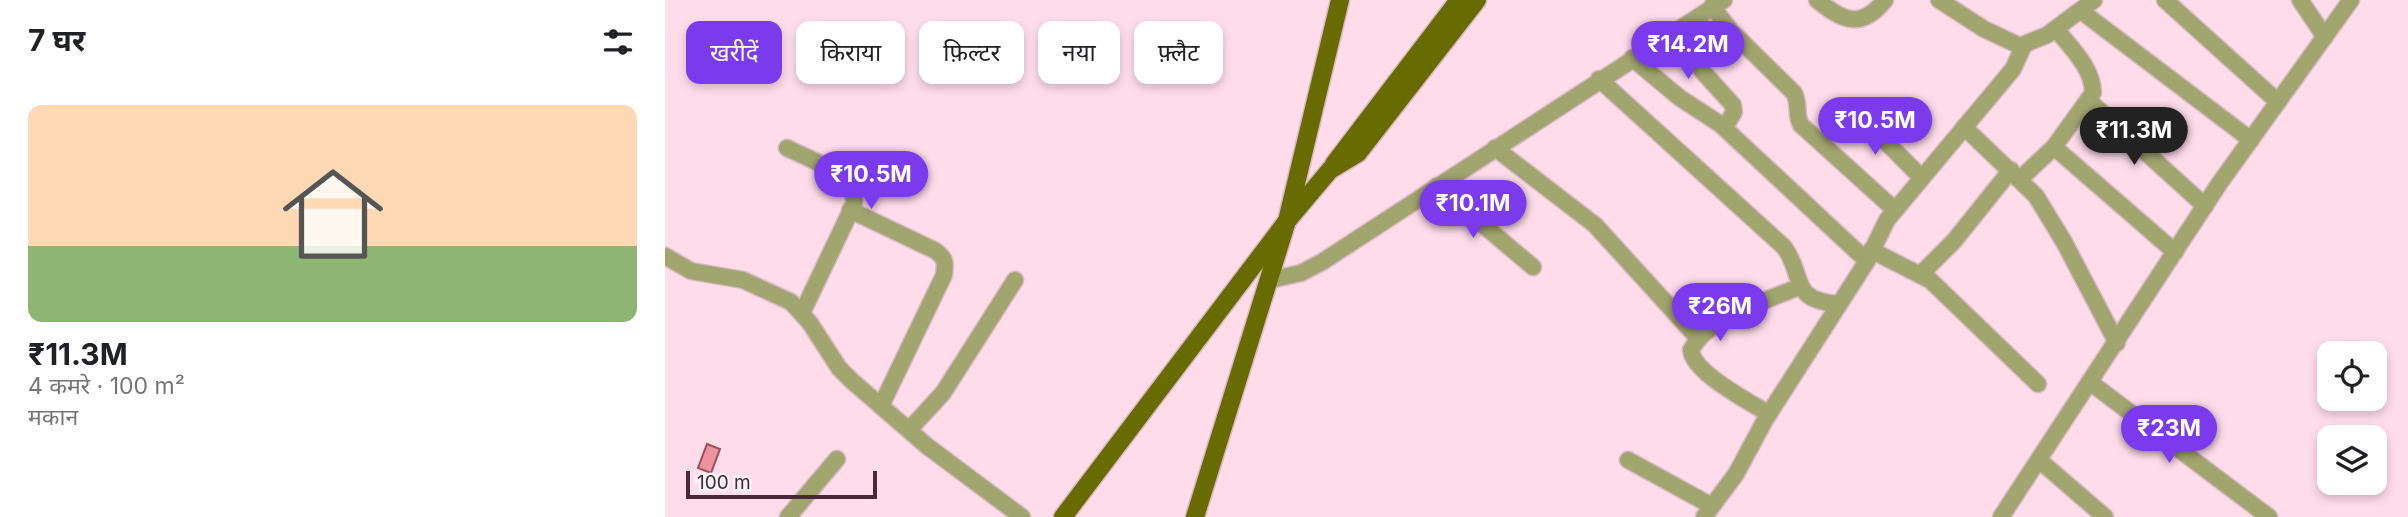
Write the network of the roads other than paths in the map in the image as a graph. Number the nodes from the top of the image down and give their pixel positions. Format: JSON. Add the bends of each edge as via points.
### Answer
{"nodes":[{"id":1,"x":1340,"y":0,"type":"edge"},
{"id":2,"x":1459,"y":0,"type":"edge"},
{"id":3,"x":1477,"y":0,"type":"edge"},
{"id":4,"x":1690,"y":0,"type":"edge"},
{"id":5,"x":1817,"y":0,"type":"edge"},
{"id":6,"x":1885,"y":0,"type":"edge"},
{"id":7,"x":1939,"y":0,"type":"edge"},
{"id":8,"x":2165,"y":0,"type":"edge"},
{"id":9,"x":2301,"y":0,"type":"edge"},
{"id":10,"x":2351,"y":0,"type":"edge"},
{"id":11,"x":2087,"y":4,"type":"edge"},
{"id":12,"x":1714,"y":6,"type":"edge"},
{"id":13,"x":2056,"y":29,"type":"junction"},
{"id":14,"x":1674,"y":31,"type":"junction"},
{"id":15,"x":2325,"y":37,"type":"junction"},
{"id":16,"x":2024,"y":45,"type":"junction"},
{"id":17,"x":1632,"y":58,"type":"junction"},
{"id":18,"x":1599,"y":79,"type":"junction"},
{"id":19,"x":2088,"y":100,"type":"junction"},
{"id":20,"x":2278,"y":102,"type":"junction"},
{"id":21,"x":1854,"y":110,"type":"dead end"},
{"id":22,"x":1725,"y":127,"type":"junction"},
{"id":23,"x":1964,"y":127,"type":"junction"},
{"id":24,"x":2251,"y":139,"type":"junction"},
{"id":25,"x":787,"y":148,"type":"dead end"},
{"id":26,"x":1495,"y":148,"type":"junction"},
{"id":27,"x":2054,"y":148,"type":"junction"},
{"id":28,"x":1330,"y":170,"type":"junction"},
{"id":29,"x":2015,"y":174,"type":"junction"},
{"id":30,"x":1922,"y":178,"type":"junction"},
{"id":31,"x":1437,"y":186,"type":"junction"},
{"id":32,"x":2205,"y":206,"type":"junction"},
{"id":33,"x":1895,"y":210,"type":"junction"},
{"id":34,"x":850,"y":211,"type":"junction"},
{"id":35,"x":1287,"y":221,"type":"junction"},
{"id":36,"x":2175,"y":252,"type":"junction"},
{"id":37,"x":1869,"y":255,"type":"junction"},
{"id":38,"x":665,"y":256,"type":"edge"},
{"id":39,"x":1533,"y":267,"type":"dead end"},
{"id":40,"x":1920,"y":275,"type":"junction"},
{"id":41,"x":1014,"y":279,"type":"dead end"},
{"id":42,"x":1270,"y":280,"type":"junction"},
{"id":43,"x":1801,"y":286,"type":"junction"},
{"id":44,"x":1839,"y":304,"type":"junction"},
{"id":45,"x":802,"y":313,"type":"junction"},
{"id":46,"x":1698,"y":338,"type":"junction"},
{"id":47,"x":2117,"y":343,"type":"junction"},
{"id":48,"x":2091,"y":383,"type":"junction"},
{"id":49,"x":2038,"y":384,"type":"dead end"},
{"id":50,"x":881,"y":406,"type":"junction"},
{"id":51,"x":1769,"y":414,"type":"junction"},
{"id":52,"x":909,"y":430,"type":"junction"},
{"id":53,"x":837,"y":459,"type":"dead end"},
{"id":54,"x":1628,"y":460,"type":"dead end"},
{"id":55,"x":2039,"y":460,"type":"junction"},
{"id":56,"x":1708,"y":512,"type":"edge"},
{"id":57,"x":788,"y":517,"type":"edge"},
{"id":58,"x":1022,"y":517,"type":"edge"},
{"id":59,"x":1063,"y":517,"type":"edge"},
{"id":60,"x":1195,"y":517,"type":"edge"},
{"id":61,"x":2001,"y":517,"type":"edge"},
{"id":62,"x":2105,"y":517,"type":"edge"},
{"id":63,"x":2269,"y":517,"type":"edge"}],
"edges":[{"from":1,"to":35,"type":"main road"},
{"from":2,"to":28,"type":"main road"},
{"from":3,"to":28,"type":"main road","via":[[1358,153]]},
{"from":4,"to":12,"type":"street"},
{"from":5,"to":6,"type":"street","via":[[1839,15],[1857,20],[1870,16]]},
{"from":7,"to":16,"type":"street","via":[[2012,44]]},
{"from":8,"to":20,"type":"street"},
{"from":9,"to":15,"type":"street"},
{"from":10,"to":15,"type":"street"},
{"from":11,"to":13,"type":"street"},
{"from":11,"to":24,"type":"street"},
{"from":12,"to":14,"type":"street"},
{"from":12,"to":33,"type":"street","via":[[1730,30],[1794,93],[1801,125]]},
{"from":13,"to":16,"type":"street"},
{"from":13,"to":19,"type":"street","via":[[2091,77],[2093,93]]},
{"from":14,"to":17,"type":"street"},
{"from":14,"to":22,"type":"street","via":[[1733,105]]},
{"from":15,"to":20,"type":"street"},
{"from":16,"to":23,"type":"street","via":[[2013,69]]},
{"from":17,"to":18,"type":"street"},
{"from":17,"to":22,"type":"street"},
{"from":18,"to":26,"type":"street"},
{"from":18,"to":43,"type":"street","via":[[1784,247]]},
{"from":19,"to":27,"type":"street"},
{"from":19,"to":32,"type":"street"},
{"from":20,"to":24,"type":"street"},
{"from":21,"to":30,"type":"street"},
{"from":22,"to":37,"type":"street"},
{"from":23,"to":29,"type":"street"},
{"from":23,"to":30,"type":"street"},
{"from":24,"to":32,"type":"street"},
{"from":25,"to":34,"type":"street","via":[[847,183],[855,196]]},
{"from":26,"to":31,"type":"street"},
{"from":26,"to":46,"type":"street","via":[[1595,225]]},
{"from":27,"to":29,"type":"street"},
{"from":27,"to":36,"type":"street"},
{"from":28,"to":35,"type":"main road"},
{"from":29,"to":40,"type":"street"},
{"from":29,"to":47,"type":"street","via":[[2036,196],[2064,242]]},
{"from":30,"to":33,"type":"street"},
{"from":31,"to":39,"type":"street"},
{"from":31,"to":42,"type":"street","via":[[1310,269]]},
{"from":32,"to":36,"type":"street"},
{"from":33,"to":37,"type":"street"},
{"from":34,"to":45,"type":"street"},
{"from":34,"to":50,"type":"street","via":[[934,250],[946,263]]},
{"from":35,"to":42,"type":"main road"},
{"from":35,"to":59,"type":"main road"},
{"from":36,"to":47,"type":"street"},
{"from":37,"to":40,"type":"street"},
{"from":37,"to":44,"type":"street"},
{"from":38,"to":45,"type":"street","via":[[691,271],[755,285],[791,302]]},
{"from":40,"to":49,"type":"street","via":[[1937,285]]},
{"from":41,"to":52,"type":"street","via":[[943,393]]},
{"from":42,"to":60,"type":"main road"},
{"from":43,"to":44,"type":"street","via":[[1817,302]]},
{"from":43,"to":46,"type":"street","via":[[1721,320]]},
{"from":44,"to":51,"type":"street"},
{"from":45,"to":50,"type":"street","via":[[839,368]]},
{"from":46,"to":51,"type":"street","via":[[1691,350],[1693,360]]},
{"from":47,"to":48,"type":"street"},
{"from":48,"to":55,"type":"street"},
{"from":48,"to":63,"type":"street"},
{"from":50,"to":52,"type":"street"},
{"from":51,"to":56,"type":"street","via":[[1736,474]]},
{"from":52,"to":58,"type":"street"},
{"from":53,"to":57,"type":"street"},
{"from":54,"to":56,"type":"street"},
{"from":55,"to":61,"type":"street"},
{"from":55,"to":62,"type":"street"}]}
